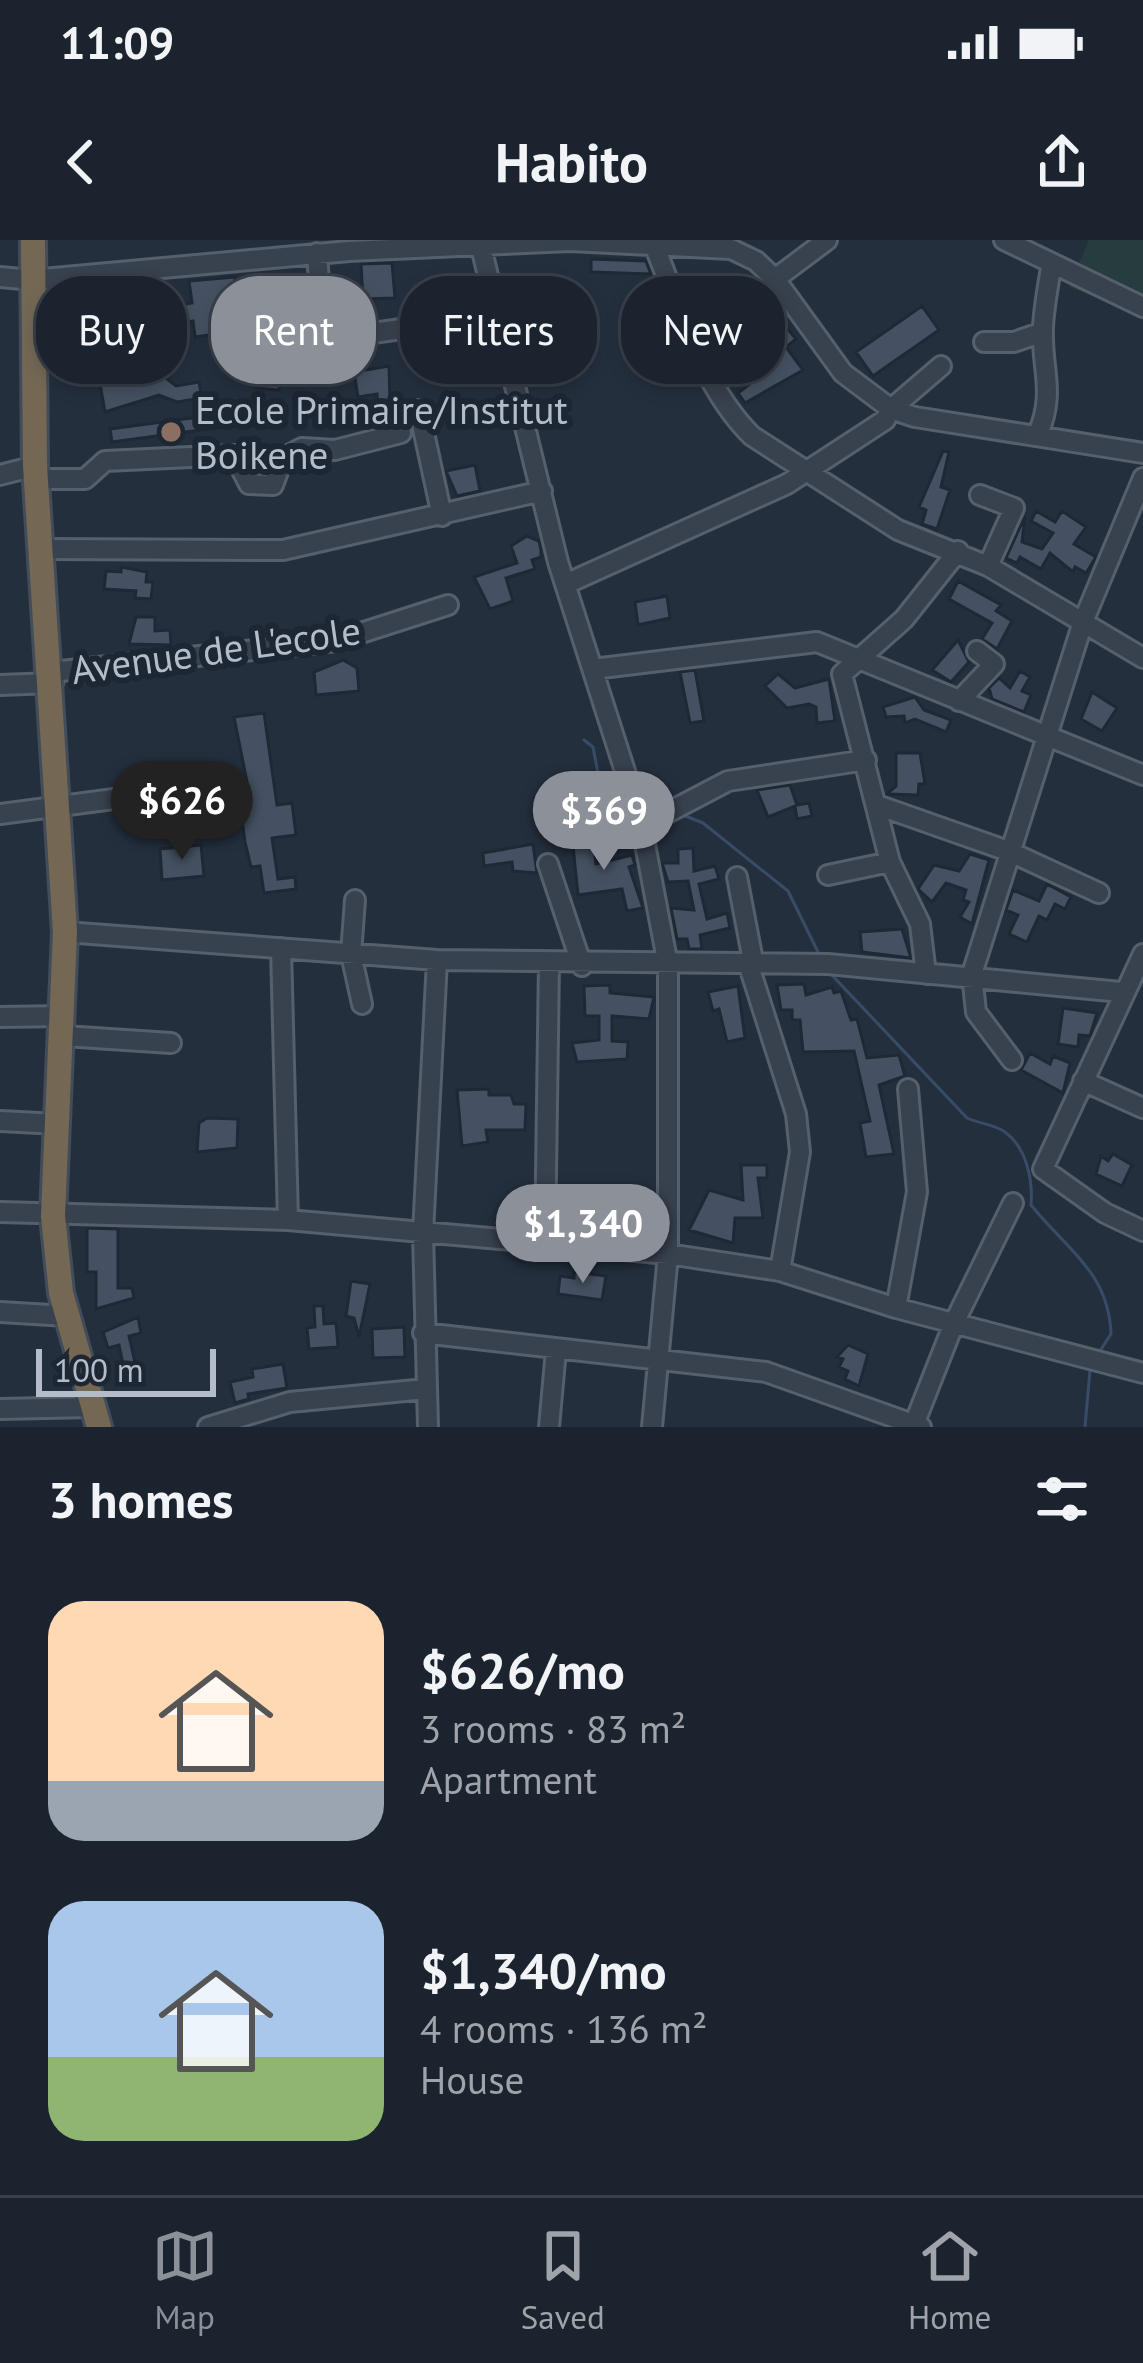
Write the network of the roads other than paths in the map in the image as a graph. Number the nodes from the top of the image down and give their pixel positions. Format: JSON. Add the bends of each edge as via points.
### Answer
{"nodes":[{"id":1,"x":33,"y":240,"type":"edge"},
{"id":2,"x":570,"y":240,"type":"edge"},
{"id":3,"x":827,"y":240,"type":"edge"},
{"id":4,"x":1004,"y":240,"type":"edge"},
{"id":5,"x":733,"y":244,"type":"edge"},
{"id":6,"x":654,"y":245,"type":"junction"},
{"id":7,"x":481,"y":247,"type":"junction"},
{"id":8,"x":317,"y":253,"type":"junction"},
{"id":9,"x":1051,"y":267,"type":"junction"},
{"id":10,"x":490,"y":276,"type":"edge"},
{"id":11,"x":772,"y":276,"type":"edge"},
{"id":12,"x":779,"y":276,"type":"edge"},
{"id":13,"x":0,"y":278,"type":"edge"},
{"id":14,"x":32,"y":280,"type":"junction"},
{"id":15,"x":785,"y":293,"type":"edge"},
{"id":16,"x":1143,"y":307,"type":"edge"},
{"id":17,"x":400,"y":329,"type":"edge"},
{"id":18,"x":1043,"y":332,"type":"junction"},
{"id":19,"x":984,"y":342,"type":"dead end"},
{"id":20,"x":941,"y":366,"type":"dead end"},
{"id":21,"x":517,"y":384,"type":"edge"},
{"id":22,"x":891,"y":409,"type":"junction"},
{"id":23,"x":1038,"y":434,"type":"junction"},
{"id":24,"x":1143,"y":454,"type":"edge"},
{"id":25,"x":812,"y":471,"type":"junction"},
{"id":26,"x":36,"y":473,"type":"junction"},
{"id":27,"x":0,"y":476,"type":"edge"},
{"id":28,"x":1143,"y":478,"type":"edge"},
{"id":29,"x":542,"y":491,"type":"junction"},
{"id":30,"x":980,"y":495,"type":"dead end"},
{"id":31,"x":442,"y":516,"type":"junction"},
{"id":32,"x":42,"y":549,"type":"junction"},
{"id":33,"x":958,"y":551,"type":"junction"},
{"id":34,"x":988,"y":566,"type":"junction"},
{"id":35,"x":568,"y":583,"type":"junction"},
{"id":36,"x":448,"y":604,"type":"dead end"},
{"id":37,"x":1083,"y":622,"type":"junction"},
{"id":38,"x":976,"y":650,"type":"dead end"},
{"id":39,"x":861,"y":658,"type":"junction"},
{"id":40,"x":1143,"y":658,"type":"edge"},
{"id":41,"x":593,"y":669,"type":"junction"},
{"id":42,"x":52,"y":678,"type":"junction"},
{"id":43,"x":0,"y":685,"type":"edge"},
{"id":44,"x":959,"y":701,"type":"junction"},
{"id":45,"x":1046,"y":731,"type":"junction"},
{"id":46,"x":866,"y":760,"type":"junction"},
{"id":47,"x":1142,"y":774,"type":"edge"},
{"id":48,"x":234,"y":783,"type":"dead end"},
{"id":49,"x":877,"y":805,"type":"junction"},
{"id":50,"x":61,"y":806,"type":"junction"},
{"id":51,"x":0,"y":814,"type":"edge"},
{"id":52,"x":640,"y":818,"type":"junction"},
{"id":53,"x":1008,"y":850,"type":"junction"},
{"id":54,"x":890,"y":862,"type":"junction"},
{"id":55,"x":548,"y":864,"type":"dead end"},
{"id":56,"x":828,"y":874,"type":"dead end"},
{"id":57,"x":736,"y":877,"type":"dead end"},
{"id":58,"x":1099,"y":893,"type":"dead end"},
{"id":59,"x":355,"y":900,"type":"dead end"},
{"id":60,"x":65,"y":932,"type":"junction"},
{"id":61,"x":280,"y":948,"type":"junction"},
{"id":62,"x":352,"y":954,"type":"junction"},
{"id":63,"x":1143,"y":954,"type":"edge"},
{"id":64,"x":437,"y":960,"type":"junction"},
{"id":65,"x":549,"y":963,"type":"junction"},
{"id":66,"x":668,"y":965,"type":"junction"},
{"id":67,"x":582,"y":966,"type":"junction"},
{"id":68,"x":752,"y":966,"type":"junction"},
{"id":69,"x":926,"y":974,"type":"junction"},
{"id":70,"x":972,"y":974,"type":"junction"},
{"id":71,"x":1121,"y":992,"type":"junction"},
{"id":72,"x":362,"y":1004,"type":"dead end"},
{"id":73,"x":0,"y":1017,"type":"edge"},
{"id":74,"x":64,"y":1026,"type":"junction"},
{"id":75,"x":171,"y":1043,"type":"dead end"},
{"id":76,"x":1012,"y":1060,"type":"dead end"},
{"id":77,"x":1083,"y":1081,"type":"junction"},
{"id":78,"x":908,"y":1089,"type":"dead end"},
{"id":79,"x":1143,"y":1108,"type":"edge"},
{"id":80,"x":0,"y":1121,"type":"edge"},
{"id":81,"x":58,"y":1124,"type":"junction"},
{"id":82,"x":1013,"y":1203,"type":"dead end"},
{"id":83,"x":0,"y":1212,"type":"edge"},
{"id":84,"x":53,"y":1216,"type":"junction"},
{"id":85,"x":288,"y":1220,"type":"junction"},
{"id":86,"x":1143,"y":1231,"type":"edge"},
{"id":87,"x":424,"y":1233,"type":"junction"},
{"id":88,"x":545,"y":1244,"type":"junction"},
{"id":89,"x":668,"y":1253,"type":"junction"},
{"id":90,"x":780,"y":1271,"type":"junction"},
{"id":91,"x":896,"y":1308,"type":"junction"},
{"id":92,"x":0,"y":1312,"type":"edge"},
{"id":93,"x":67,"y":1316,"type":"junction"},
{"id":94,"x":954,"y":1323,"type":"junction"},
{"id":95,"x":423,"y":1333,"type":"junction"},
{"id":96,"x":556,"y":1350,"type":"junction"},
{"id":97,"x":658,"y":1360,"type":"junction"},
{"id":98,"x":1143,"y":1373,"type":"edge"},
{"id":99,"x":426,"y":1388,"type":"junction"},
{"id":100,"x":0,"y":1409,"type":"edge"},
{"id":101,"x":96,"y":1417,"type":"edge"},
{"id":102,"x":916,"y":1426,"type":"edge"},
{"id":103,"x":208,"y":1427,"type":"edge"},
{"id":104,"x":428,"y":1427,"type":"edge"},
{"id":105,"x":549,"y":1427,"type":"edge"},
{"id":106,"x":652,"y":1427,"type":"edge"}],
"edges":[{"from":1,"to":14,"type":"highway"},
{"from":2,"to":6,"type":"street"},
{"from":2,"to":7,"type":"street"},
{"from":3,"to":12,"type":"street"},
{"from":4,"to":9,"type":"street"},
{"from":5,"to":6,"type":"street"},
{"from":5,"to":11,"type":"street"},
{"from":6,"to":25,"type":"street","via":[[736,420],[789,463]]},
{"from":7,"to":8,"type":"street"},
{"from":7,"to":10,"type":"street"},
{"from":8,"to":14,"type":"street"},
{"from":8,"to":17,"type":"street","via":[[323,340]]},
{"from":9,"to":16,"type":"street"},
{"from":9,"to":18,"type":"street"},
{"from":13,"to":14,"type":"street"},
{"from":14,"to":26,"type":"highway"},
{"from":15,"to":22,"type":"street","via":[[843,373]]},
{"from":18,"to":19,"type":"street"},
{"from":18,"to":23,"type":"street","via":[[1050,372]]},
{"from":20,"to":22,"type":"street"},
{"from":21,"to":29,"type":"street"},
{"from":22,"to":23,"type":"street"},
{"from":22,"to":25,"type":"street"},
{"from":23,"to":24,"type":"street"},
{"from":25,"to":33,"type":"street","via":[[898,530]]},
{"from":25,"to":35,"type":"street"},
{"from":26,"to":27,"type":"street"},
{"from":26,"to":31,"type":"street","via":[[85,479],[105,460],[233,455],[249,484],[273,485],[283,458],[302,448],[335,450],[400,433],[400,415],[419,410]]},
{"from":26,"to":32,"type":"highway"},
{"from":28,"to":37,"type":"street"},
{"from":29,"to":31,"type":"street"},
{"from":29,"to":35,"type":"street"},
{"from":30,"to":34,"type":"street","via":[[1014,508]]},
{"from":31,"to":32,"type":"street","via":[[284,550]]},
{"from":32,"to":42,"type":"highway"},
{"from":33,"to":34,"type":"street"},
{"from":33,"to":39,"type":"street"},
{"from":34,"to":37,"type":"street"},
{"from":35,"to":41,"type":"street"},
{"from":36,"to":42,"type":"street","name":"Avenue de L'ecole","via":[[336,641]]},
{"from":37,"to":40,"type":"street"},
{"from":37,"to":45,"type":"street"},
{"from":38,"to":44,"type":"street","via":[[994,664]]},
{"from":39,"to":41,"type":"street","via":[[817,642]]},
{"from":39,"to":44,"type":"street"},
{"from":39,"to":46,"type":"street","via":[[842,674]]},
{"from":41,"to":52,"type":"street"},
{"from":42,"to":43,"type":"street","name":"Avenue de L'ecole"},
{"from":42,"to":50,"type":"highway"},
{"from":44,"to":45,"type":"street"},
{"from":45,"to":47,"type":"street"},
{"from":45,"to":53,"type":"street"},
{"from":46,"to":49,"type":"street"},
{"from":46,"to":52,"type":"street","via":[[728,781]]},
{"from":48,"to":50,"type":"street"},
{"from":49,"to":53,"type":"street"},
{"from":49,"to":54,"type":"street"},
{"from":50,"to":51,"type":"street"},
{"from":50,"to":60,"type":"highway"},
{"from":52,"to":66,"type":"street"},
{"from":53,"to":58,"type":"street"},
{"from":53,"to":70,"type":"street"},
{"from":54,"to":56,"type":"street"},
{"from":54,"to":69,"type":"street","via":[[920,923]]},
{"from":55,"to":67,"type":"street"},
{"from":57,"to":68,"type":"street"},
{"from":59,"to":62,"type":"street"},
{"from":60,"to":61,"type":"street"},
{"from":60,"to":74,"type":"highway"},
{"from":61,"to":62,"type":"street"},
{"from":61,"to":85,"type":"street"},
{"from":62,"to":64,"type":"street"},
{"from":62,"to":72,"type":"street"},
{"from":63,"to":71,"type":"street"},
{"from":64,"to":65,"type":"street"},
{"from":64,"to":87,"type":"street"},
{"from":65,"to":67,"type":"street"},
{"from":65,"to":88,"type":"street"},
{"from":66,"to":67,"type":"street"},
{"from":66,"to":68,"type":"street"},
{"from":66,"to":89,"type":"street"},
{"from":68,"to":69,"type":"street"},
{"from":68,"to":90,"type":"street","via":[[800,1152]]},
{"from":69,"to":70,"type":"street"},
{"from":70,"to":71,"type":"street"},
{"from":70,"to":76,"type":"street","via":[[976,1012]]},
{"from":71,"to":77,"type":"street"},
{"from":73,"to":74,"type":"street"},
{"from":74,"to":75,"type":"street"},
{"from":74,"to":81,"type":"highway"},
{"from":77,"to":79,"type":"street"},
{"from":77,"to":86,"type":"street","via":[[1042,1169]]},
{"from":78,"to":91,"type":"street","via":[[917,1192]]},
{"from":80,"to":81,"type":"street"},
{"from":81,"to":84,"type":"highway"},
{"from":82,"to":94,"type":"street"},
{"from":83,"to":84,"type":"street"},
{"from":84,"to":85,"type":"street"},
{"from":84,"to":93,"type":"highway"},
{"from":85,"to":87,"type":"street"},
{"from":87,"to":88,"type":"street"},
{"from":87,"to":95,"type":"street"},
{"from":88,"to":89,"type":"street"},
{"from":89,"to":90,"type":"street"},
{"from":89,"to":97,"type":"street"},
{"from":90,"to":91,"type":"street"},
{"from":91,"to":94,"type":"street"},
{"from":92,"to":93,"type":"street"},
{"from":93,"to":101,"type":"highway"},
{"from":94,"to":98,"type":"street"},
{"from":94,"to":102,"type":"street"},
{"from":95,"to":96,"type":"street"},
{"from":95,"to":99,"type":"street"},
{"from":96,"to":97,"type":"street"},
{"from":96,"to":105,"type":"street"},
{"from":97,"to":102,"type":"street","via":[[766,1372]]},
{"from":97,"to":106,"type":"street"},
{"from":99,"to":103,"type":"street","via":[[290,1402]]},
{"from":99,"to":104,"type":"street"},
{"from":100,"to":101,"type":"street"}]}
